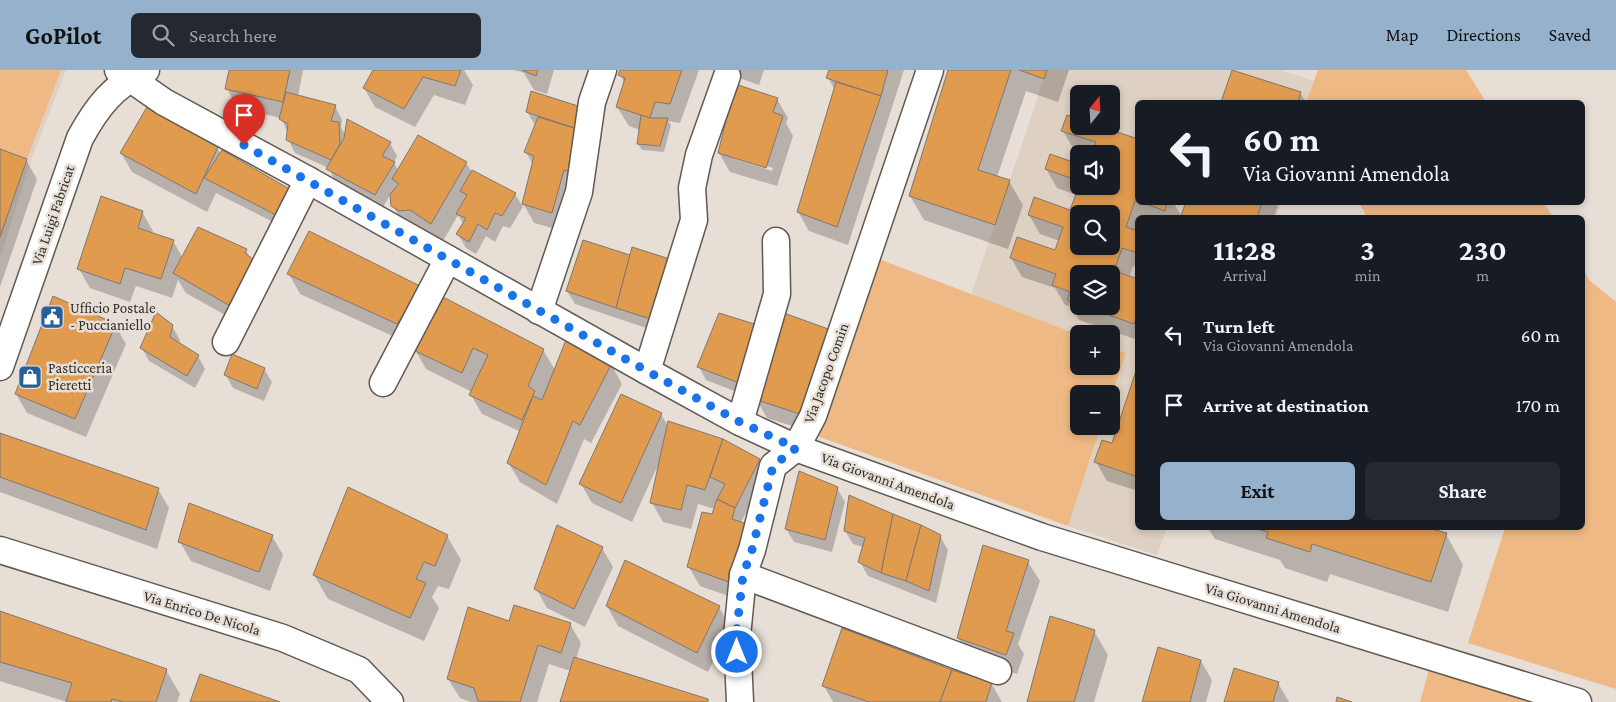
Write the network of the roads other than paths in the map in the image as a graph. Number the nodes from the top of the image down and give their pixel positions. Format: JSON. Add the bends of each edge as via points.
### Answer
{"nodes":[{"id":1,"x":603,"y":70,"type":"edge"},
{"id":2,"x":930,"y":70,"type":"edge"},
{"id":3,"x":132,"y":72,"type":"edge"},
{"id":4,"x":727,"y":76,"type":"dead end"},
{"id":5,"x":308,"y":180,"type":"junction"},
{"id":6,"x":776,"y":241,"type":"dead end"},
{"id":7,"x":448,"y":259,"type":"junction"},
{"id":8,"x":539,"y":311,"type":"junction"},
{"id":9,"x":226,"y":342,"type":"dead end"},
{"id":10,"x":0,"y":367,"type":"edge"},
{"id":11,"x":647,"y":371,"type":"junction"},
{"id":12,"x":383,"y":383,"type":"dead end"},
{"id":13,"x":740,"y":422,"type":"junction"},
{"id":14,"x":796,"y":448,"type":"junction"},
{"id":15,"x":0,"y":550,"type":"edge"},
{"id":16,"x":743,"y":575,"type":"junction"},
{"id":17,"x":998,"y":671,"type":"dead end"},
{"id":18,"x":390,"y":702,"type":"edge"},
{"id":19,"x":740,"y":702,"type":"edge"},
{"id":20,"x":1578,"y":702,"type":"edge"}],
"edges":[{"from":1,"to":8,"type":"street","via":[[592,102],[579,192]]},
{"from":2,"to":14,"type":"street","name":"Via Jacopo Comin","via":[[813,416]]},
{"from":3,"to":5,"type":"street","name":"Via Giovanni Amendola","via":[[164,102]]},
{"from":3,"to":10,"type":"street","name":"Via Luigi Fabricat","via":[[96,108],[80,138]]},
{"from":4,"to":11,"type":"street","via":[[699,155],[692,188],[694,220]]},
{"from":5,"to":7,"type":"street","name":"Via Giovanni Amendola"},
{"from":5,"to":9,"type":"street"},
{"from":6,"to":13,"type":"street","via":[[777,294]]},
{"from":7,"to":8,"type":"street","name":"Via Giovanni Amendola"},
{"from":7,"to":12,"type":"street"},
{"from":8,"to":11,"type":"street","name":"Via Giovanni Amendola"},
{"from":11,"to":13,"type":"street","name":"Via Giovanni Amendola"},
{"from":13,"to":14,"type":"street","name":"Via Giovanni Amendola"},
{"from":14,"to":16,"type":"street","name":"Via Jacopo Comin","via":[[773,466]]},
{"from":14,"to":20,"type":"street","name":"Via Giovanni Amendola","via":[[1042,537]]},
{"from":15,"to":18,"type":"street","name":"Via Enrico De Nicola","via":[[283,638],[359,670]]},
{"from":16,"to":17,"type":"street"},
{"from":16,"to":19,"type":"street","name":"Via Jacopo Comin","via":[[736,636]]}]}
